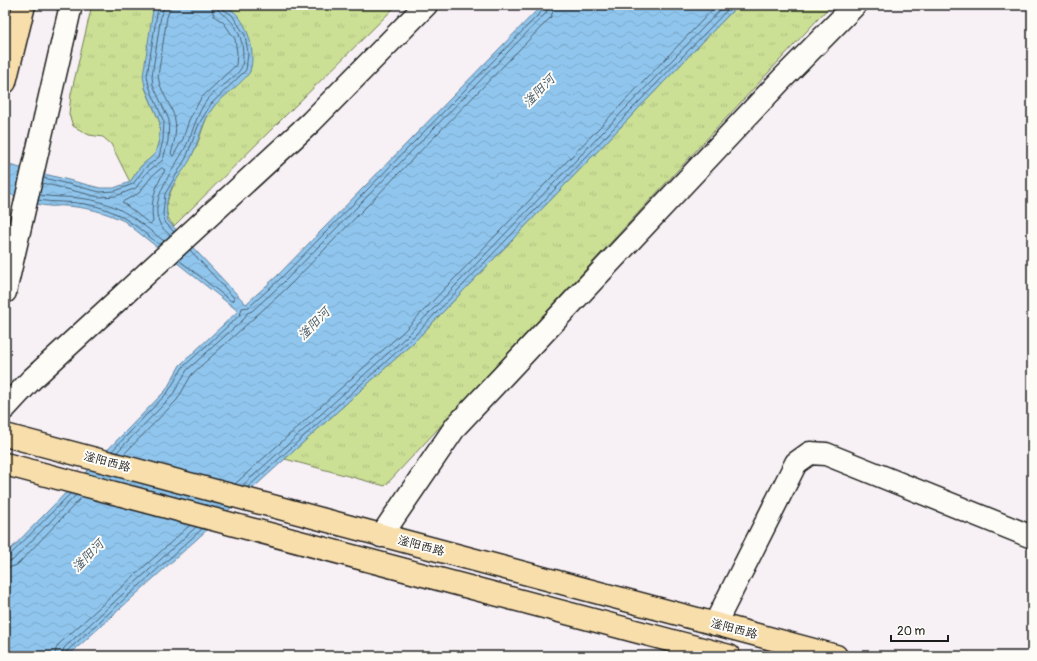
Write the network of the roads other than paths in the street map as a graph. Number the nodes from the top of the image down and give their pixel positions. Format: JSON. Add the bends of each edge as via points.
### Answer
{"nodes":[{"id":1,"x":24,"y":5,"type":"edge"},
{"id":2,"x":71,"y":5,"type":"edge"},
{"id":3,"x":426,"y":5,"type":"edge"},
{"id":4,"x":855,"y":5,"type":"edge"},
{"id":5,"x":5,"y":82,"type":"edge"},
{"id":6,"x":5,"y":292,"type":"edge"},
{"id":7,"x":5,"y":408,"type":"edge"},
{"id":8,"x":5,"y":435,"type":"edge"},
{"id":9,"x":5,"y":464,"type":"edge"},
{"id":10,"x":381,"y":536,"type":"junction"},
{"id":11,"x":1032,"y":537,"type":"edge"},
{"id":12,"x":715,"y":624,"type":"junction"},
{"id":13,"x":729,"y":656,"type":"edge"},
{"id":14,"x":836,"y":656,"type":"edge"}],
"edges":[{"from":1,"to":5,"type":"main road"},
{"from":2,"to":6,"type":"street"},
{"from":3,"to":7,"type":"street","via":[[311,122],[31,380]]},
{"from":4,"to":10,"type":"street","via":[[456,426]]},
{"from":8,"to":10,"type":"main road","name":"滏阳西路"},
{"from":9,"to":13,"type":"main road"},
{"from":10,"to":12,"type":"main road","name":"滏阳西路"},
{"from":11,"to":12,"type":"street","via":[[826,454],[810,453],[796,463]]},
{"from":12,"to":14,"type":"main road","name":"滏阳西路"}]}
